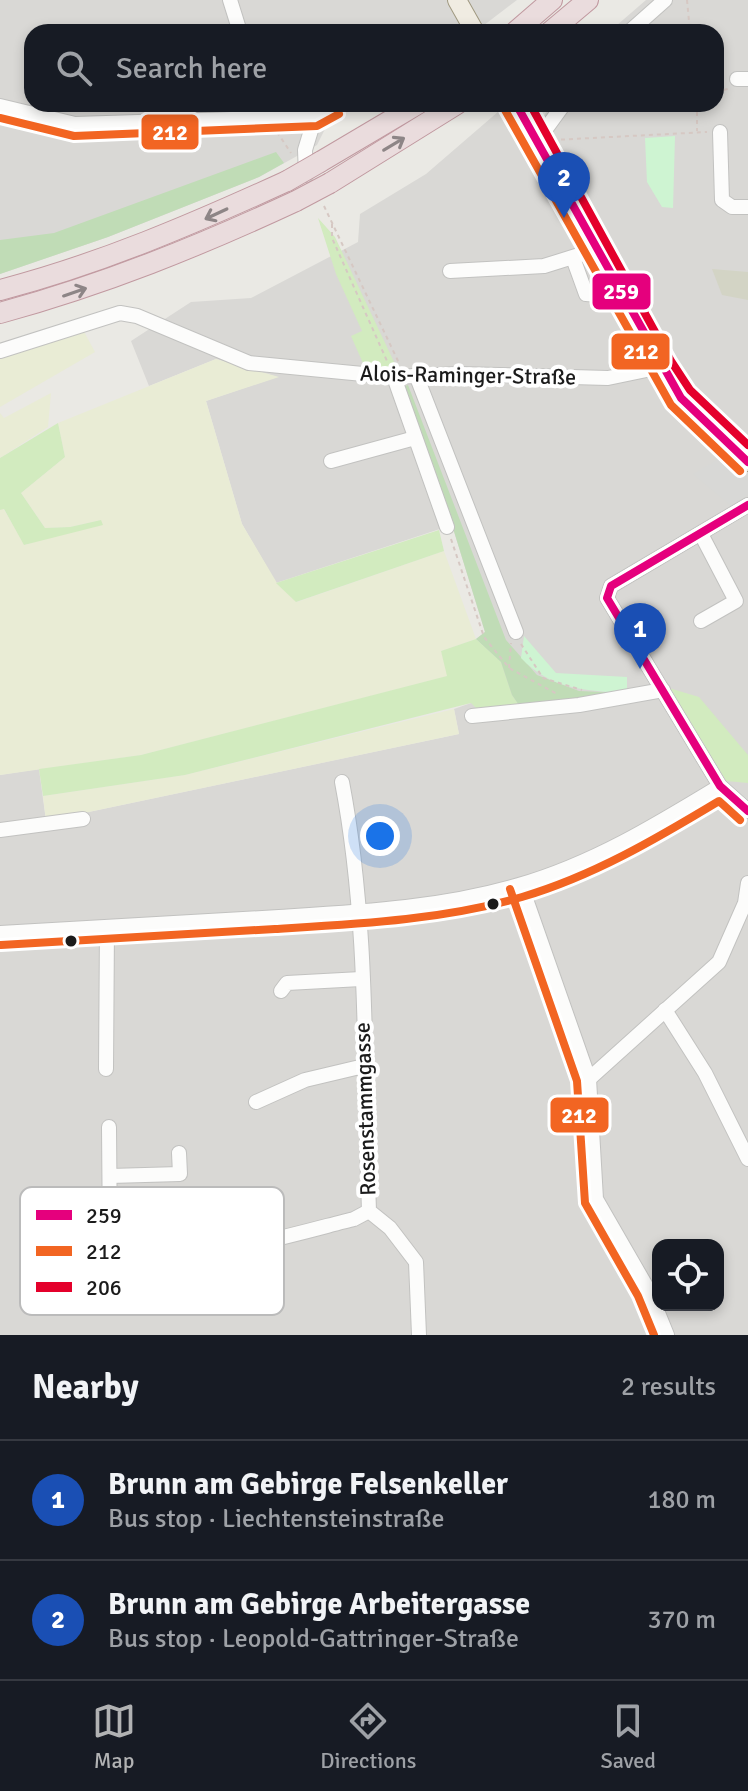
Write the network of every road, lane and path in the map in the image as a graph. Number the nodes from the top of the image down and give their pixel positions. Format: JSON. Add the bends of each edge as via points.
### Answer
{"nodes":[{"id":1,"x":230,"y":0,"type":"edge"},
{"id":2,"x":457,"y":0,"type":"edge"},
{"id":3,"x":552,"y":0,"type":"edge"},
{"id":4,"x":588,"y":0,"type":"edge"},
{"id":5,"x":665,"y":0,"type":"edge"},
{"id":6,"x":687,"y":0,"type":"edge"},
{"id":7,"x":238,"y":24,"type":"edge"},
{"id":8,"x":467,"y":24,"type":"edge"},
{"id":9,"x":524,"y":24,"type":"edge"},
{"id":10,"x":560,"y":24,"type":"edge"},
{"id":11,"x":638,"y":24,"type":"edge"},
{"id":12,"x":689,"y":24,"type":"edge"},
{"id":13,"x":0,"y":106,"type":"edge"},
{"id":14,"x":24,"y":112,"type":"edge"},
{"id":15,"x":25,"y":112,"type":"edge"},
{"id":16,"x":250,"y":112,"type":"edge"},
{"id":17,"x":266,"y":112,"type":"edge"},
{"id":18,"x":282,"y":112,"type":"edge"},
{"id":19,"x":319,"y":112,"type":"edge"},
{"id":20,"x":405,"y":112,"type":"edge"},
{"id":21,"x":445,"y":112,"type":"edge"},
{"id":22,"x":522,"y":112,"type":"edge"},
{"id":23,"x":558,"y":112,"type":"edge"},
{"id":24,"x":697,"y":112,"type":"edge"},
{"id":25,"x":316,"y":114,"type":"junction"},
{"id":26,"x":720,"y":132,"type":"joint"},
{"id":27,"x":697,"y":133,"type":"junction"},
{"id":28,"x":541,"y":135,"type":"junction"},
{"id":29,"x":304,"y":173,"type":"junction"},
{"id":30,"x":325,"y":191,"type":"junction"},
{"id":31,"x":748,"y":207,"type":"edge"},
{"id":32,"x":333,"y":222,"type":"junction"},
{"id":33,"x":595,"y":250,"type":"junction"},
{"id":34,"x":573,"y":258,"type":"junction"},
{"id":35,"x":450,"y":271,"type":"dead end"},
{"id":36,"x":0,"y":290,"type":"edge"},
{"id":37,"x":621,"y":297,"type":"junction"},
{"id":38,"x":0,"y":313,"type":"edge"},
{"id":39,"x":0,"y":351,"type":"edge"},
{"id":40,"x":661,"y":367,"type":"junction"},
{"id":41,"x":405,"y":376,"type":"junction"},
{"id":42,"x":415,"y":438,"type":"junction"},
{"id":43,"x":331,"y":461,"type":"dead end"},
{"id":44,"x":748,"y":462,"type":"edge"},
{"id":45,"x":748,"y":505,"type":"edge"},
{"id":46,"x":447,"y":527,"type":"joint"},
{"id":47,"x":701,"y":534,"type":"junction"},
{"id":48,"x":701,"y":621,"type":"dead end"},
{"id":49,"x":516,"y":632,"type":"junction"},
{"id":50,"x":509,"y":668,"type":"junction"},
{"id":51,"x":588,"y":690,"type":"dead end"},
{"id":52,"x":663,"y":690,"type":"junction"},
{"id":53,"x":579,"y":705,"type":"junction"},
{"id":54,"x":472,"y":716,"type":"dead end"},
{"id":55,"x":342,"y":782,"type":"dead end"},
{"id":56,"x":720,"y":786,"type":"junction"},
{"id":57,"x":745,"y":803,"type":"edge"},
{"id":58,"x":83,"y":819,"type":"dead end"},
{"id":59,"x":0,"y":830,"type":"edge"},
{"id":60,"x":748,"y":883,"type":"edge"},
{"id":61,"x":521,"y":885,"type":"junction"},
{"id":62,"x":746,"y":904,"type":"edge"},
{"id":63,"x":359,"y":912,"type":"junction"},
{"id":64,"x":107,"y":927,"type":"junction"},
{"id":65,"x":0,"y":933,"type":"edge"},
{"id":66,"x":361,"y":979,"type":"junction"},
{"id":67,"x":281,"y":991,"type":"dead end"},
{"id":68,"x":665,"y":1010,"type":"junction"},
{"id":69,"x":364,"y":1066,"type":"junction"},
{"id":70,"x":106,"y":1069,"type":"dead end"},
{"id":71,"x":589,"y":1079,"type":"junction"},
{"id":72,"x":256,"y":1102,"type":"dead end"},
{"id":73,"x":109,"y":1127,"type":"dead end"},
{"id":74,"x":179,"y":1153,"type":"dead end"},
{"id":75,"x":748,"y":1159,"type":"edge"},
{"id":76,"x":110,"y":1176,"type":"junction"},
{"id":77,"x":110,"y":1187,"type":"edge"},
{"id":78,"x":369,"y":1211,"type":"junction"},
{"id":79,"x":284,"y":1236,"type":"edge"},
{"id":80,"x":419,"y":1335,"type":"edge"},
{"id":81,"x":667,"y":1335,"type":"edge"}],
"edges":[{"from":1,"to":7,"type":"street"},
{"from":2,"to":8,"type":"main road"},
{"from":3,"to":9,"type":"highway"},
{"from":4,"to":10,"type":"highway"},
{"from":5,"to":11,"type":"street"},
{"from":6,"to":12,"type":"path"},
{"from":13,"to":14,"type":"street"},
{"from":15,"to":16,"type":"street","via":[[75,124]]},
{"from":17,"to":29,"type":"path"},
{"from":18,"to":25,"type":"street"},
{"from":19,"to":25,"type":"street"},
{"from":20,"to":29,"type":"highway"},
{"from":30,"to":21,"type":"highway","one_way":true},
{"from":22,"to":28,"type":"main road"},
{"from":23,"to":28,"type":"street"},
{"from":24,"to":27,"type":"path"},
{"from":25,"to":29,"type":"street"},
{"from":26,"to":27,"type":"path"},
{"from":26,"to":31,"type":"street","via":[[722,200],[732,207]]},
{"from":27,"to":28,"type":"path","via":[[552,140]]},
{"from":28,"to":33,"type":"main road"},
{"from":29,"to":36,"type":"highway","one_way":true,"via":[[176,232]]},
{"from":30,"to":32,"type":"path"},
{"from":38,"to":30,"type":"highway","one_way":true,"bridge":true,"via":[[183,254]]},
{"from":32,"to":41,"type":"path"},
{"from":32,"to":41,"type":"path","via":[[332,238]]},
{"from":33,"to":34,"type":"street"},
{"from":33,"to":37,"type":"main road"},
{"from":34,"to":35,"type":"street","via":[[544,266]]},
{"from":34,"to":37,"type":"street","via":[[586,294]]},
{"from":37,"to":40,"type":"main road"},
{"from":39,"to":41,"type":"street","name":"Alois-Raminger-Straße","via":[[120,313],[249,363]]},
{"from":40,"to":41,"type":"street","name":"Alois-Raminger-Straße","via":[[608,378]]},
{"from":40,"to":44,"type":"main road","via":[[690,407]]},
{"from":41,"to":42,"type":"street"},
{"from":41,"to":49,"type":"street"},
{"from":42,"to":43,"type":"street"},
{"from":42,"to":46,"type":"street"},
{"from":45,"to":47,"type":"street"},
{"from":46,"to":50,"type":"path","via":[[484,637]]},
{"from":47,"to":48,"type":"street","via":[[736,601]]},
{"from":47,"to":52,"type":"street","via":[[611,586],[607,598]]},
{"from":49,"to":50,"type":"path","via":[[511,636]]},
{"from":49,"to":51,"type":"path","via":[[543,678]]},
{"from":50,"to":53,"type":"path"},
{"from":52,"to":53,"type":"street"},
{"from":52,"to":56,"type":"street"},
{"from":53,"to":54,"type":"street"},
{"from":55,"to":63,"type":"street","name":"Rosenstammgasse","via":[[355,849]]},
{"from":56,"to":57,"type":"street"},
{"from":56,"to":61,"type":"street","via":[[631,840]]},
{"from":58,"to":59,"type":"street"},
{"from":60,"to":62,"type":"street"},
{"from":61,"to":63,"type":"street","via":[[455,901]]},
{"from":61,"to":71,"type":"street"},
{"from":62,"to":68,"type":"street","via":[[719,962]]},
{"from":63,"to":64,"type":"street"},
{"from":63,"to":66,"type":"street","name":"Rosenstammgasse"},
{"from":64,"to":65,"type":"street"},
{"from":64,"to":70,"type":"street"},
{"from":66,"to":67,"type":"street","via":[[287,983]]},
{"from":66,"to":69,"type":"street","name":"Rosenstammgasse"},
{"from":68,"to":71,"type":"street"},
{"from":68,"to":75,"type":"street","via":[[705,1073]]},
{"from":69,"to":72,"type":"street","via":[[305,1080]]},
{"from":69,"to":78,"type":"street","name":"Rosenstammgasse"},
{"from":71,"to":81,"type":"street","via":[[596,1199],[649,1291]]},
{"from":73,"to":76,"type":"street"},
{"from":74,"to":76,"type":"street","via":[[180,1174]]},
{"from":76,"to":77,"type":"street"},
{"from":78,"to":79,"type":"street"},
{"from":78,"to":80,"type":"street","name":"Rosenstammgasse","via":[[416,1262]]}]}
